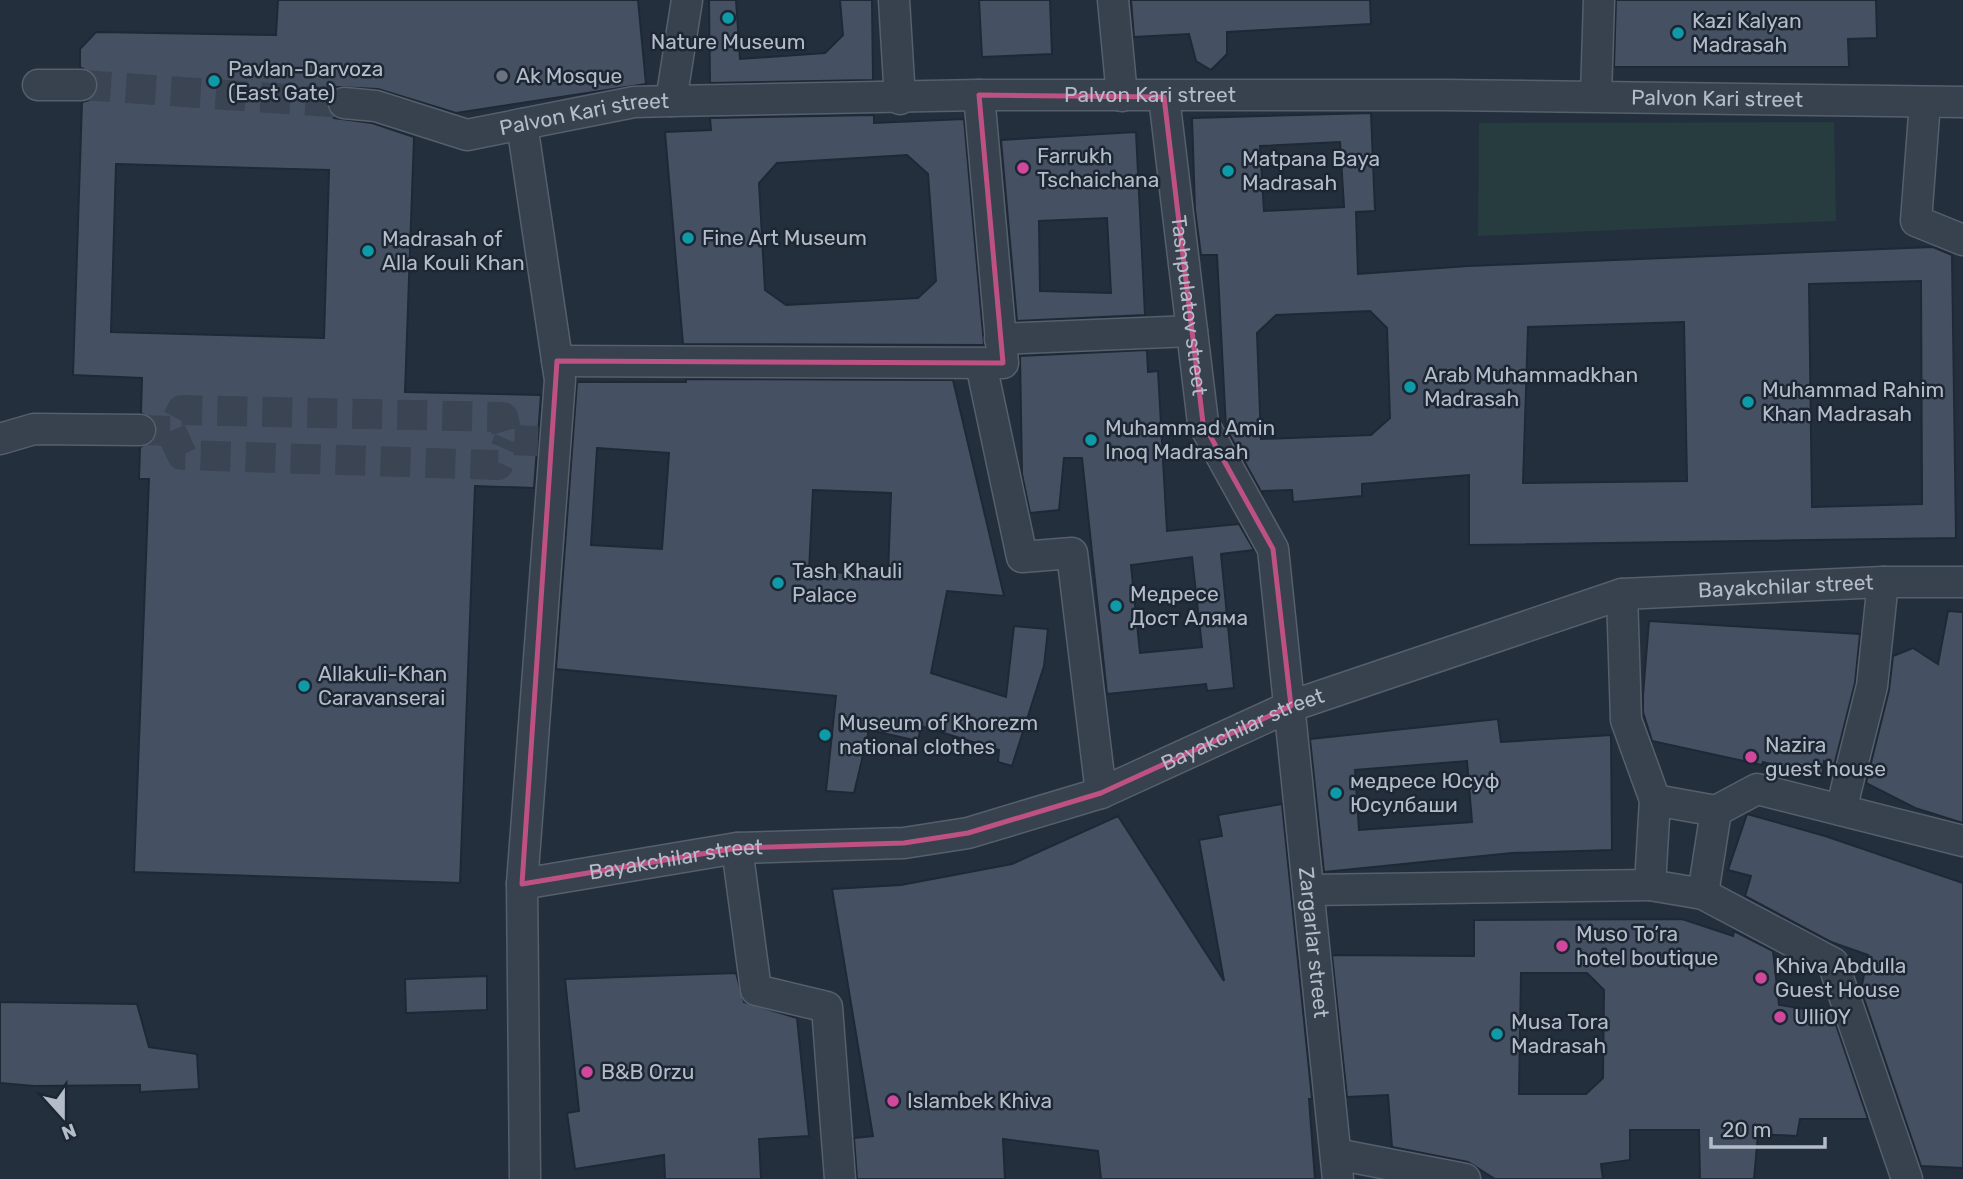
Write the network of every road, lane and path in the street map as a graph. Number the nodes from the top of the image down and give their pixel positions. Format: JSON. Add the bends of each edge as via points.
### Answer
{"nodes":[{"id":1,"x":687,"y":0,"type":"edge"},
{"id":2,"x":894,"y":0,"type":"edge"},
{"id":3,"x":1113,"y":0,"type":"edge"},
{"id":4,"x":1599,"y":0,"type":"edge"},
{"id":5,"x":38,"y":85,"type":"dead end"},
{"id":6,"x":81,"y":85,"type":"tunnel mouth"},
{"id":7,"x":979,"y":95,"type":"junction"},
{"id":8,"x":1122,"y":96,"type":"junction"},
{"id":9,"x":1596,"y":96,"type":"junction"},
{"id":10,"x":1164,"y":97,"type":"junction"},
{"id":11,"x":900,"y":99,"type":"junction"},
{"id":12,"x":671,"y":101,"type":"junction"},
{"id":13,"x":1925,"y":102,"type":"junction"},
{"id":14,"x":1963,"y":102,"type":"edge"},
{"id":15,"x":344,"y":103,"type":"tunnel mouth"},
{"id":16,"x":522,"y":124,"type":"junction"},
{"id":17,"x":1963,"y":240,"type":"edge"},
{"id":18,"x":1192,"y":331,"type":"junction"},
{"id":19,"x":1000,"y":339,"type":"junction"},
{"id":20,"x":557,"y":360,"type":"junction"},
{"id":21,"x":981,"y":364,"type":"junction"},
{"id":22,"x":140,"y":429,"type":"tunnel mouth"},
{"id":23,"x":0,"y":439,"type":"edge"},
{"id":24,"x":1883,"y":582,"type":"junction"},
{"id":25,"x":1963,"y":582,"type":"edge"},
{"id":26,"x":1622,"y":594,"type":"junction"},
{"id":27,"x":1291,"y":706,"type":"junction"},
{"id":28,"x":1101,"y":793,"type":"junction"},
{"id":29,"x":1655,"y":800,"type":"junction"},
{"id":30,"x":1841,"y":810,"type":"junction"},
{"id":31,"x":1716,"y":811,"type":"junction"},
{"id":32,"x":1963,"y":841,"type":"edge"},
{"id":33,"x":737,"y":848,"type":"junction"},
{"id":34,"x":522,"y":884,"type":"junction"},
{"id":35,"x":1650,"y":886,"type":"junction"},
{"id":36,"x":1310,"y":890,"type":"junction"},
{"id":37,"x":1703,"y":894,"type":"junction"},
{"id":38,"x":1337,"y":1166,"type":"edge"},
{"id":39,"x":525,"y":1179,"type":"edge"},
{"id":40,"x":841,"y":1179,"type":"edge"},
{"id":41,"x":1465,"y":1179,"type":"edge"},
{"id":42,"x":1907,"y":1179,"type":"edge"}],
"edges":[{"from":1,"to":12,"type":"street"},
{"from":2,"to":11,"type":"street"},
{"from":3,"to":8,"type":"street"},
{"from":4,"to":9,"type":"street"},
{"from":5,"to":6,"type":"street"},
{"from":7,"to":8,"type":"street","name":"Palvon Kari street"},
{"from":7,"to":11,"type":"street","name":"Palvon Kari street"},
{"from":7,"to":19,"type":"street"},
{"from":8,"to":10,"type":"street","name":"Palvon Kari street"},
{"from":9,"to":10,"type":"street","name":"Palvon Kari street"},
{"from":9,"to":13,"type":"street","name":"Palvon Kari street"},
{"from":10,"to":18,"type":"street","name":"Tashpulatov street"},
{"from":11,"to":12,"type":"street","name":"Palvon Kari street"},
{"from":12,"to":16,"type":"street","name":"Palvon Kari street","via":[[635,102]]},
{"from":13,"to":14,"type":"street","name":"Palvon Kari street"},
{"from":13,"to":17,"type":"street","via":[[1916,221]]},
{"from":15,"to":16,"type":"street","name":"Palvon Kari street","via":[[376,106],[467,135]]},
{"from":16,"to":20,"type":"street"},
{"from":18,"to":19,"type":"street"},
{"from":18,"to":27,"type":"street","name":"Tashpulatov street","via":[[1203,423],[1273,549]]},
{"from":19,"to":21,"type":"street","via":[[1003,363]]},
{"from":20,"to":21,"type":"street"},
{"from":20,"to":34,"type":"street","via":[[560,380],[546,442]]},
{"from":21,"to":28,"type":"street","via":[[1023,557],[1072,553]]},
{"from":22,"to":23,"type":"street","via":[[34,429]]},
{"from":24,"to":25,"type":"street","name":"Bayakchilar street"},
{"from":24,"to":26,"type":"street","name":"Bayakchilar street"},
{"from":24,"to":30,"type":"street","via":[[1872,686]]},
{"from":26,"to":27,"type":"street","name":"Bayakchilar street"},
{"from":26,"to":29,"type":"street","via":[[1626,720]]},
{"from":27,"to":28,"type":"street","name":"Bayakchilar street"},
{"from":27,"to":36,"type":"street","name":"Zargarlar street"},
{"from":28,"to":33,"type":"street","name":"Bayakchilar street","via":[[968,833],[904,843]]},
{"from":29,"to":31,"type":"street"},
{"from":29,"to":35,"type":"street"},
{"from":30,"to":31,"type":"street","via":[[1757,789]]},
{"from":30,"to":32,"type":"street"},
{"from":31,"to":37,"type":"street"},
{"from":33,"to":34,"type":"street","name":"Bayakchilar street"},
{"from":33,"to":40,"type":"street","via":[[756,990],[827,1007]]},
{"from":34,"to":39,"type":"street"},
{"from":35,"to":36,"type":"street"},
{"from":35,"to":37,"type":"street"},
{"from":36,"to":38,"type":"street","name":"Zargarlar street"},
{"from":37,"to":42,"type":"street","via":[[1833,963]]},
{"from":38,"to":41,"type":"street"}]}
